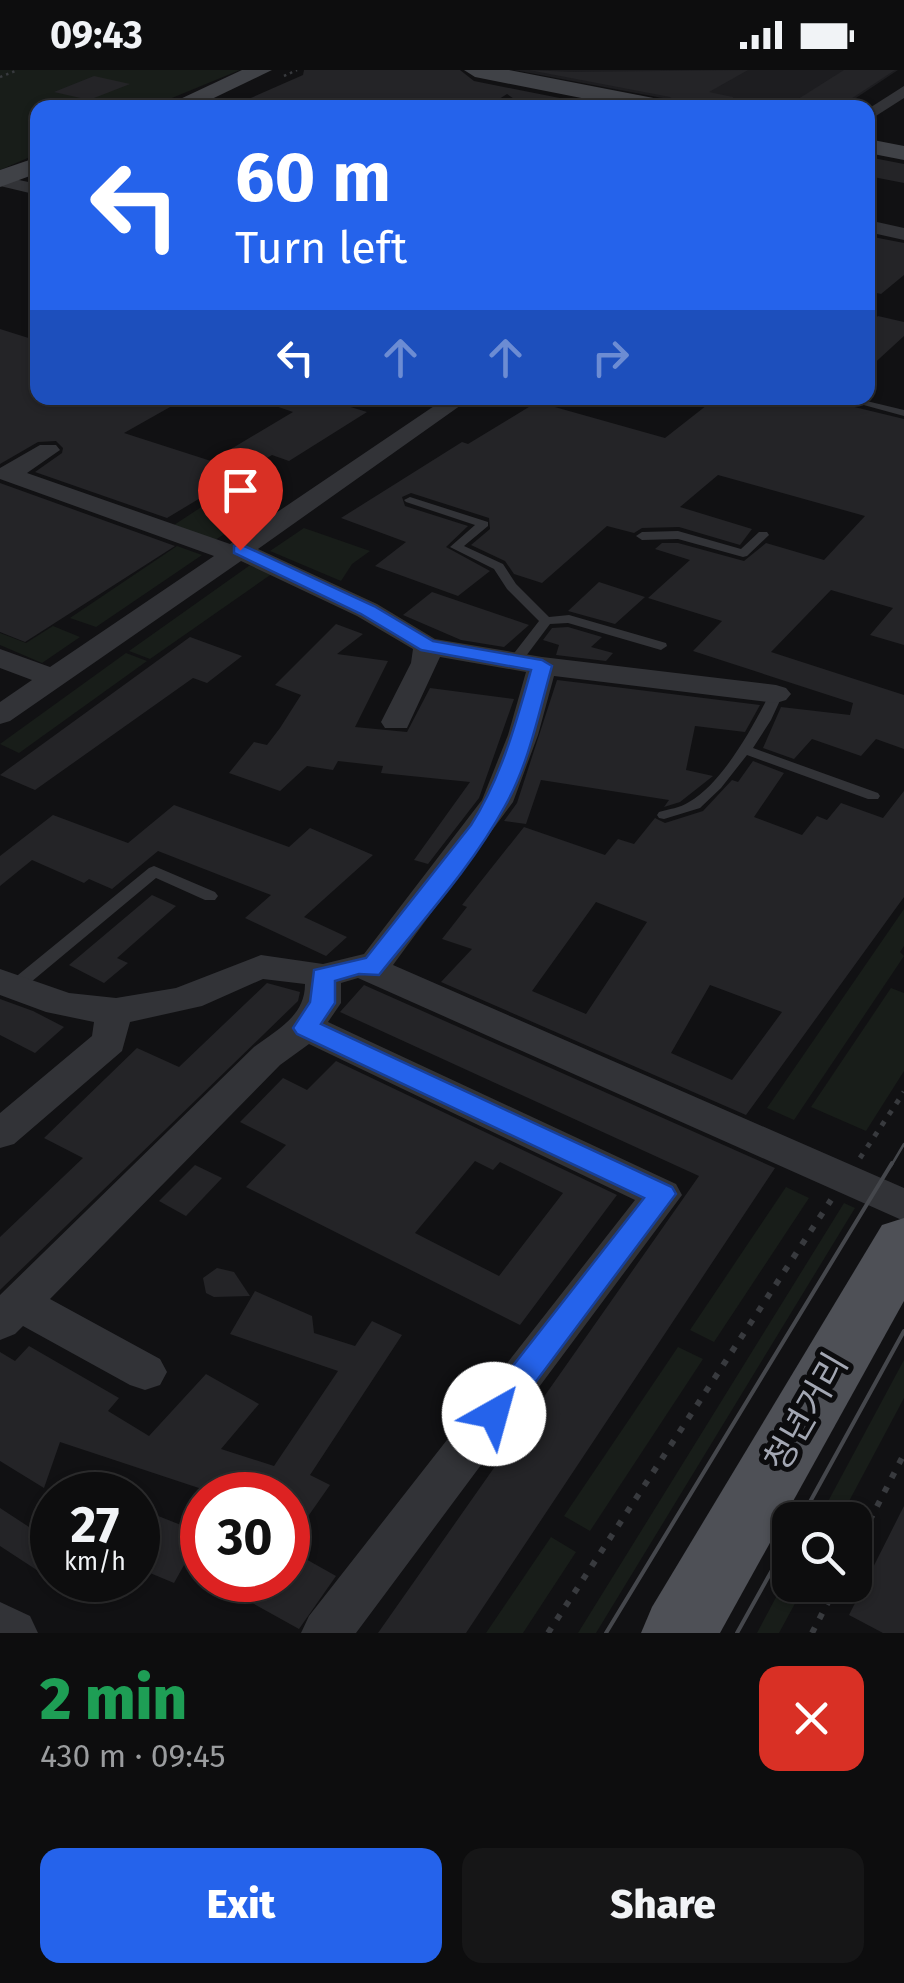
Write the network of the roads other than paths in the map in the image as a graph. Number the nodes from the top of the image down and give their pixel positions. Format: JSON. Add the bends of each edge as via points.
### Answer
{"nodes":[{"id":1,"x":261,"y":70,"type":"edge"},
{"id":2,"x":475,"y":70,"type":"edge"},
{"id":3,"x":903,"y":93,"type":"edge"},
{"id":4,"x":191,"y":100,"type":"edge"},
{"id":5,"x":627,"y":100,"type":"edge"},
{"id":6,"x":875,"y":111,"type":"edge"},
{"id":7,"x":875,"y":147,"type":"edge"},
{"id":8,"x":902,"y":151,"type":"edge"},
{"id":9,"x":30,"y":167,"type":"edge"},
{"id":10,"x":0,"y":180,"type":"edge"},
{"id":11,"x":30,"y":188,"type":"edge"},
{"id":12,"x":875,"y":228,"type":"edge"},
{"id":13,"x":904,"y":234,"type":"edge"},
{"id":14,"x":450,"y":405,"type":"edge"},
{"id":15,"x":871,"y":405,"type":"edge"},
{"id":16,"x":904,"y":413,"type":"edge"},
{"id":17,"x":48,"y":450,"type":"dead end"},
{"id":18,"x":410,"y":500,"type":"dead end"},
{"id":19,"x":763,"y":534,"type":"dead end"},
{"id":20,"x":642,"y":536,"type":"dead end"},
{"id":21,"x":236,"y":552,"type":"junction"},
{"id":22,"x":546,"y":621,"type":"junction"},
{"id":23,"x":428,"y":646,"type":"junction"},
{"id":24,"x":660,"y":646,"type":"dead end"},
{"id":25,"x":0,"y":658,"type":"edge"},
{"id":26,"x":528,"y":663,"type":"junction"},
{"id":27,"x":53,"y":678,"type":"junction"},
{"id":28,"x":776,"y":694,"type":"joint"},
{"id":29,"x":0,"y":715,"type":"edge"},
{"id":30,"x":396,"y":722,"type":"dead end"},
{"id":31,"x":744,"y":749,"type":"junction"},
{"id":32,"x":873,"y":796,"type":"dead end"},
{"id":33,"x":664,"y":815,"type":"dead end"},
{"id":34,"x":210,"y":896,"type":"dead end"},
{"id":35,"x":371,"y":970,"type":"junction"},
{"id":36,"x":323,"y":976,"type":"junction"},
{"id":37,"x":7,"y":985,"type":"edge"},
{"id":38,"x":114,"y":1012,"type":"junction"},
{"id":39,"x":306,"y":1028,"type":"junction"},
{"id":40,"x":0,"y":1134,"type":"edge"},
{"id":41,"x":904,"y":1205,"type":"edge"},
{"id":42,"x":904,"y":1243,"type":"edge"},
{"id":43,"x":9,"y":1312,"type":"edge"},
{"id":44,"x":145,"y":1372,"type":"dead end"},
{"id":45,"x":0,"y":1625,"type":"edge"},
{"id":46,"x":12,"y":1633,"type":"edge"},
{"id":47,"x":326,"y":1633,"type":"edge"},
{"id":48,"x":679,"y":1633,"type":"edge"}],
"edges":[{"from":1,"to":4,"type":"main road"},
{"from":2,"to":5,"type":"main road"},
{"from":3,"to":6,"type":"street"},
{"from":7,"to":8,"type":"main road"},
{"from":9,"to":10,"type":"main road"},
{"from":10,"to":11,"type":"street"},
{"from":12,"to":13,"type":"street"},
{"from":14,"to":21,"type":"street"},
{"from":15,"to":16,"type":"lane"},
{"from":17,"to":21,"type":"street","via":[[8,474]]},
{"from":18,"to":22,"type":"lane","via":[[484,524],[456,547],[499,567]]},
{"from":19,"to":20,"type":"lane","via":[[742,553],[678,535]]},
{"from":21,"to":23,"type":"street","via":[[368,610]]},
{"from":21,"to":27,"type":"street"},
{"from":22,"to":24,"type":"lane","via":[[568,619]]},
{"from":22,"to":26,"type":"lane"},
{"from":23,"to":26,"type":"street"},
{"from":23,"to":30,"type":"street"},
{"from":25,"to":27,"type":"street"},
{"from":26,"to":28,"type":"street"},
{"from":26,"to":35,"type":"street","via":[[523,735],[497,802]]},
{"from":27,"to":29,"type":"street"},
{"from":28,"to":31,"type":"lane"},
{"from":31,"to":32,"type":"lane"},
{"from":31,"to":33,"type":"lane","via":[[703,798]]},
{"from":34,"to":37,"type":"lane","via":[[154,871]]},
{"from":35,"to":36,"type":"street","via":[[361,965]]},
{"from":35,"to":41,"type":"street"},
{"from":36,"to":38,"type":"street","via":[[265,966],[186,998]]},
{"from":36,"to":39,"type":"street","via":[[323,1003]]},
{"from":37,"to":38,"type":"street","via":[[71,1009]]},
{"from":38,"to":40,"type":"street","via":[[109,1042]]},
{"from":39,"to":43,"type":"street","via":[[267,1056]]},
{"from":39,"to":47,"type":"street","via":[[662,1194]]},
{"from":42,"to":48,"type":"main road","name":"청년거리"},
{"from":43,"to":44,"type":"street"},
{"from":45,"to":46,"type":"street"}]}
